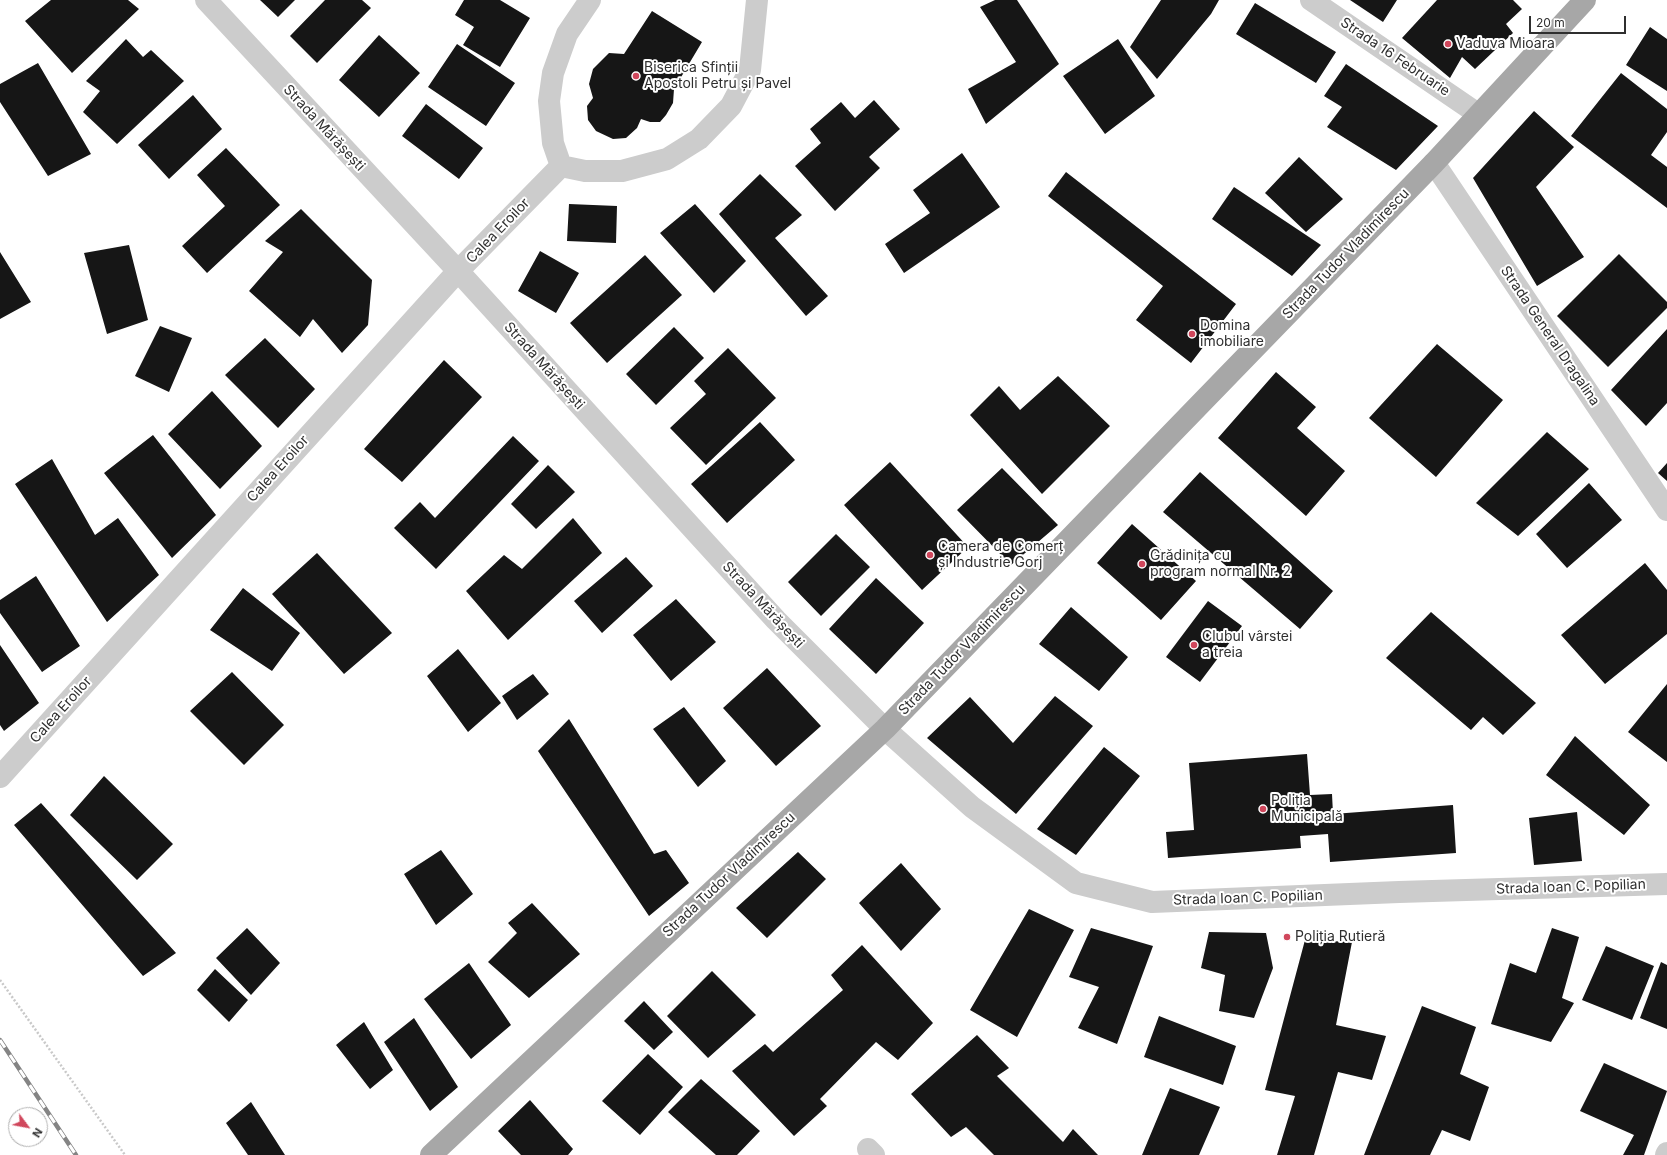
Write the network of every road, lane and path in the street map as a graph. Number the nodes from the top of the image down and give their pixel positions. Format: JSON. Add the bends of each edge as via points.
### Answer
{"nodes":[{"id":1,"x":206,"y":0,"type":"edge"},
{"id":2,"x":590,"y":0,"type":"edge"},
{"id":3,"x":758,"y":0,"type":"edge"},
{"id":4,"x":1311,"y":0,"type":"edge"},
{"id":5,"x":1585,"y":0,"type":"edge"},
{"id":6,"x":1478,"y":114,"type":"junction"},
{"id":7,"x":1434,"y":162,"type":"junction"},
{"id":8,"x":561,"y":166,"type":"junction"},
{"id":9,"x":458,"y":271,"type":"junction"},
{"id":10,"x":1667,"y":510,"type":"edge"},
{"id":11,"x":885,"y":729,"type":"junction"},
{"id":12,"x":0,"y":777,"type":"edge"},
{"id":13,"x":1667,"y":884,"type":"edge"},
{"id":14,"x":0,"y":980,"type":"edge"},
{"id":15,"x":124,"y":1155,"type":"edge"},
{"id":16,"x":431,"y":1155,"type":"edge"}],
"edges":[{"from":1,"to":9,"type":"street","name":"Strada Mărășești"},
{"from":2,"to":8,"type":"street","via":[[567,34],[552,73],[550,108],[553,143]]},
{"from":3,"to":8,"type":"street","via":[[750,70],[731,106],[699,138],[667,159],[622,171],[585,171]]},
{"from":4,"to":6,"type":"street","name":"Strada 16 Februarie"},
{"from":5,"to":6,"type":"main road","name":"Strada Tudor Vladimirescu"},
{"from":6,"to":7,"type":"main road","name":"Strada Tudor Vladimirescu"},
{"from":7,"to":10,"type":"street","name":"Strada General Dragalina"},
{"from":7,"to":11,"type":"main road","name":"Strada Tudor Vladimirescu"},
{"from":8,"to":9,"type":"street","name":"Calea Eroilor"},
{"from":9,"to":11,"type":"street","name":"Strada Mărășești","via":[[776,620]]},
{"from":9,"to":12,"type":"street","name":"Calea Eroilor"},
{"from":11,"to":13,"type":"street","name":"Strada Ioan C. Popilian","via":[[972,807],[1076,883],[1152,902]]},
{"from":11,"to":16,"type":"main road","name":"Strada Tudor Vladimirescu"},
{"from":14,"to":15,"type":"path"}]}
